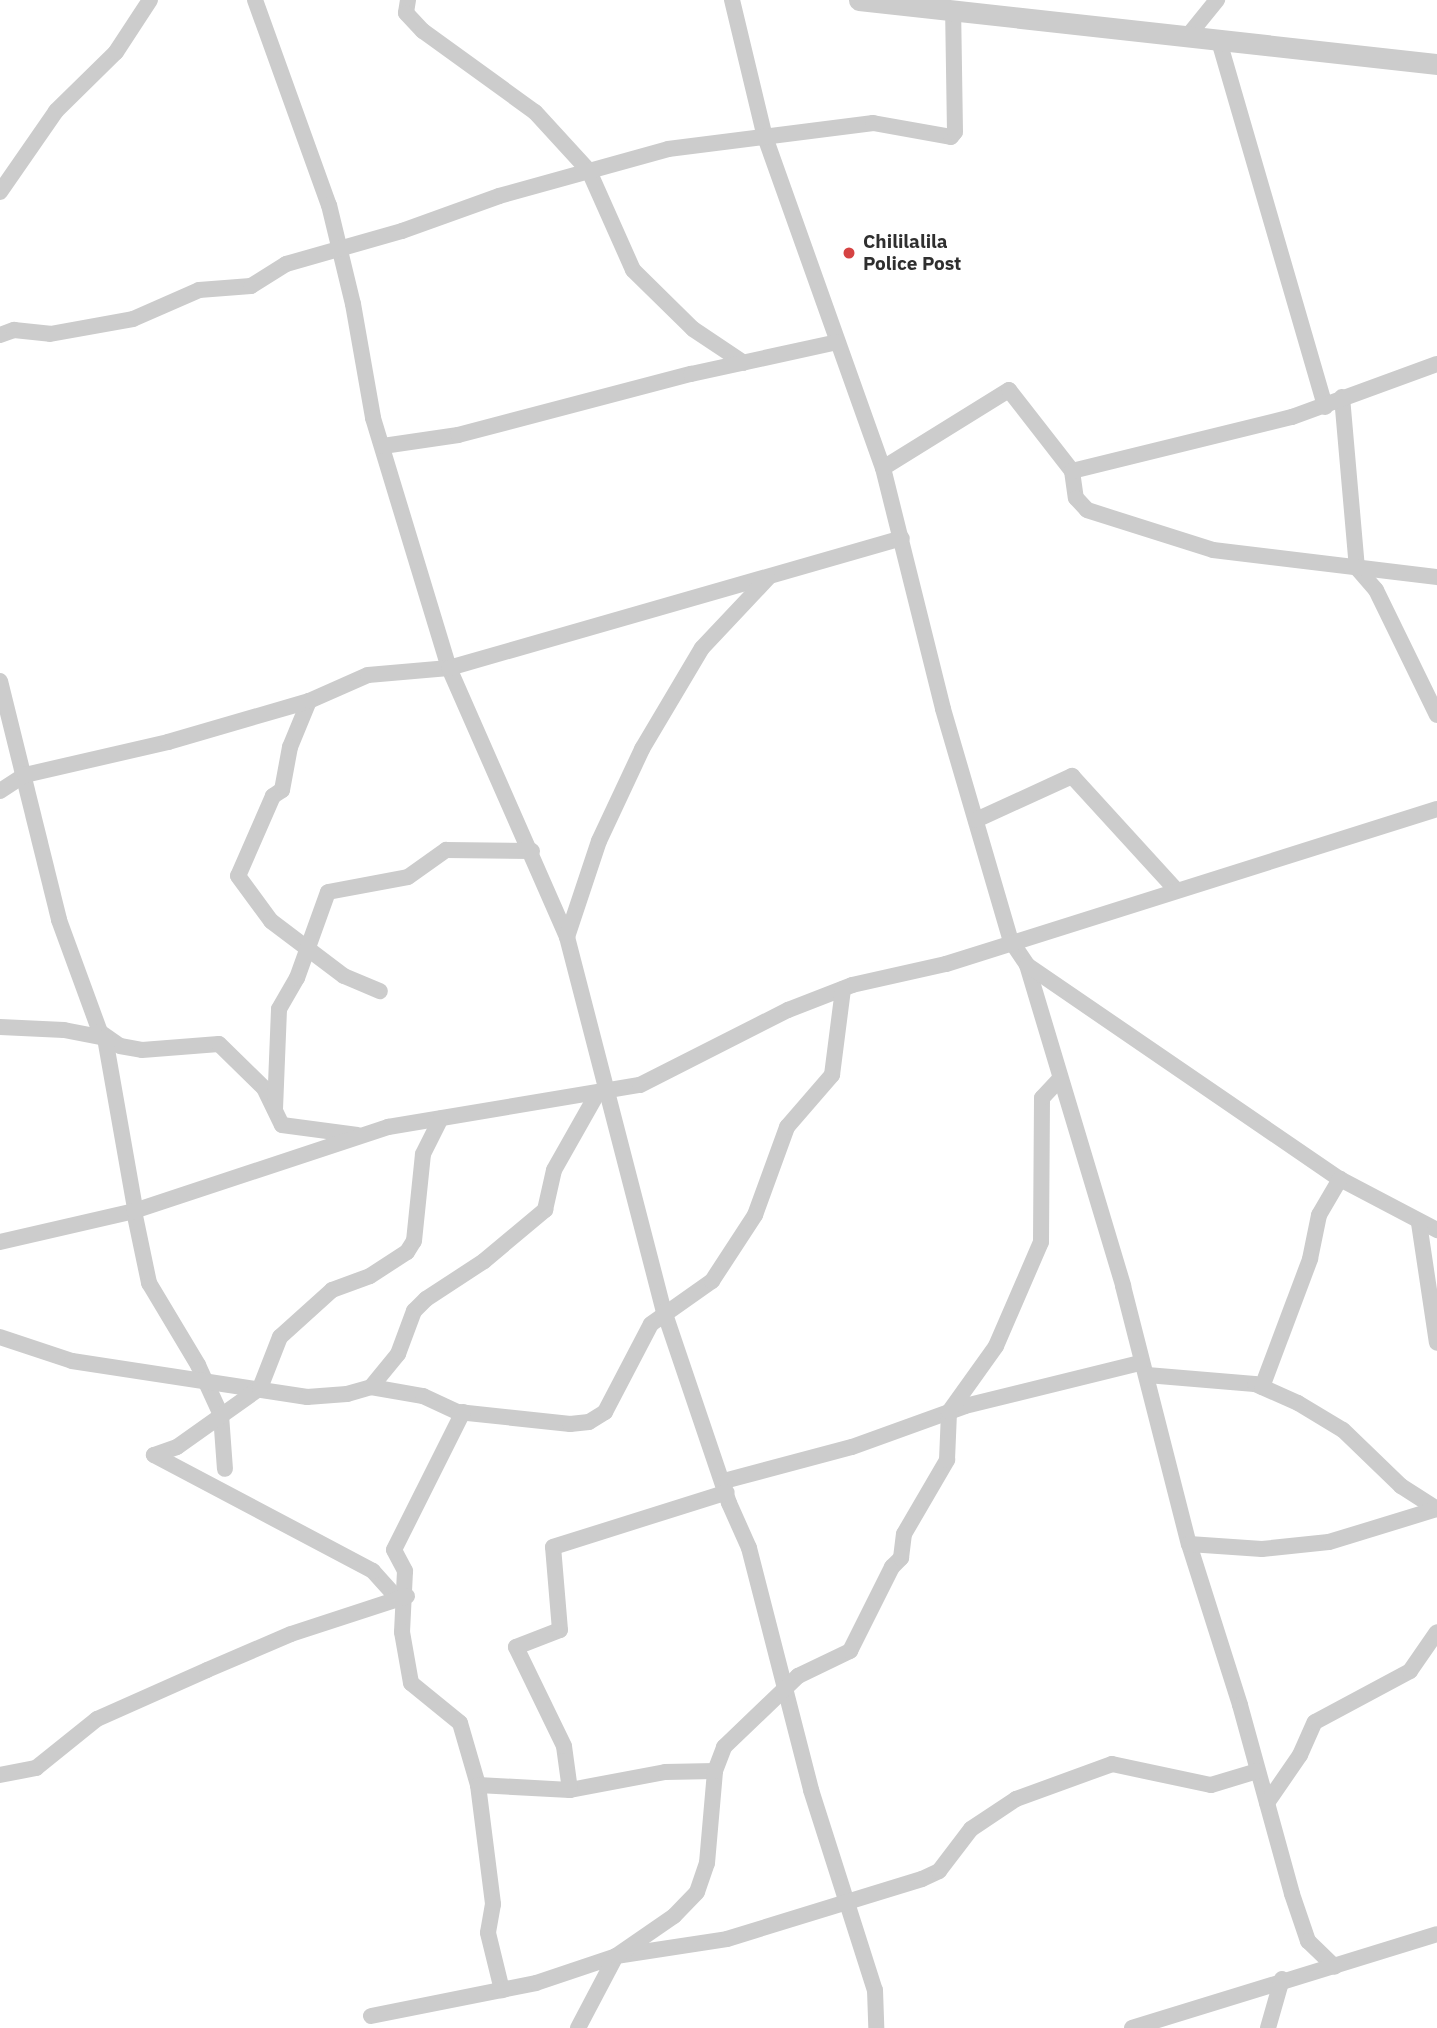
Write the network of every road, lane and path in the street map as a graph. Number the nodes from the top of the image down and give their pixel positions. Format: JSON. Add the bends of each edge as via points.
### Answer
{"nodes":[{"id":1,"x":150,"y":0,"type":"edge"},
{"id":2,"x":255,"y":0,"type":"edge"},
{"id":3,"x":408,"y":0,"type":"edge"},
{"id":4,"x":732,"y":0,"type":"edge"},
{"id":5,"x":859,"y":0,"type":"edge"},
{"id":6,"x":1217,"y":0,"type":"edge"},
{"id":7,"x":946,"y":6,"type":"edge"},
{"id":8,"x":1201,"y":8,"type":"edge"},
{"id":9,"x":1187,"y":37,"type":"junction"},
{"id":10,"x":1219,"y":41,"type":"junction"},
{"id":11,"x":1437,"y":64,"type":"edge"},
{"id":12,"x":765,"y":137,"type":"junction"},
{"id":13,"x":589,"y":171,"type":"junction"},
{"id":14,"x":0,"y":192,"type":"edge"},
{"id":15,"x":341,"y":249,"type":"junction"},
{"id":16,"x":0,"y":335,"type":"edge"},
{"id":17,"x":838,"y":342,"type":"junction"},
{"id":18,"x":744,"y":363,"type":"junction"},
{"id":19,"x":1437,"y":364,"type":"edge"},
{"id":20,"x":1342,"y":397,"type":"junction"},
{"id":21,"x":1325,"y":407,"type":"junction"},
{"id":22,"x":383,"y":446,"type":"junction"},
{"id":23,"x":883,"y":468,"type":"junction"},
{"id":24,"x":1072,"y":471,"type":"junction"},
{"id":25,"x":902,"y":538,"type":"junction"},
{"id":26,"x":1357,"y":568,"type":"junction"},
{"id":27,"x":771,"y":575,"type":"junction"},
{"id":28,"x":1437,"y":577,"type":"edge"},
{"id":29,"x":449,"y":668,"type":"junction"},
{"id":30,"x":0,"y":681,"type":"edge"},
{"id":31,"x":309,"y":701,"type":"junction"},
{"id":32,"x":1437,"y":715,"type":"edge"},
{"id":33,"x":25,"y":775,"type":"junction"},
{"id":34,"x":0,"y":791,"type":"edge"},
{"id":35,"x":1437,"y":809,"type":"edge"},
{"id":36,"x":976,"y":820,"type":"junction"},
{"id":37,"x":532,"y":851,"type":"junction"},
{"id":38,"x":1177,"y":890,"type":"junction"},
{"id":39,"x":567,"y":937,"type":"junction"},
{"id":40,"x":1011,"y":941,"type":"junction"},
{"id":41,"x":306,"y":950,"type":"junction"},
{"id":42,"x":1027,"y":965,"type":"junction"},
{"id":43,"x":843,"y":989,"type":"junction"},
{"id":44,"x":380,"y":991,"type":"dead end"},
{"id":45,"x":0,"y":1027,"type":"edge"},
{"id":46,"x":105,"y":1038,"type":"junction"},
{"id":47,"x":1060,"y":1079,"type":"junction"},
{"id":48,"x":602,"y":1093,"type":"junction"},
{"id":49,"x":275,"y":1115,"type":"junction"},
{"id":50,"x":441,"y":1118,"type":"junction"},
{"id":51,"x":356,"y":1135,"type":"junction"},
{"id":52,"x":1340,"y":1179,"type":"junction"},
{"id":53,"x":135,"y":1210,"type":"junction"},
{"id":54,"x":1419,"y":1223,"type":"junction"},
{"id":55,"x":1437,"y":1230,"type":"edge"},
{"id":56,"x":0,"y":1242,"type":"edge"},
{"id":57,"x":664,"y":1311,"type":"junction"},
{"id":58,"x":0,"y":1337,"type":"edge"},
{"id":59,"x":1437,"y":1343,"type":"edge"},
{"id":60,"x":1143,"y":1369,"type":"junction"},
{"id":61,"x":204,"y":1379,"type":"junction"},
{"id":62,"x":371,"y":1387,"type":"junction"},
{"id":63,"x":1262,"y":1387,"type":"junction"},
{"id":64,"x":260,"y":1388,"type":"junction"},
{"id":65,"x":463,"y":1412,"type":"junction"},
{"id":66,"x":949,"y":1412,"type":"junction"},
{"id":67,"x":221,"y":1415,"type":"junction"},
{"id":68,"x":225,"y":1469,"type":"dead end"},
{"id":69,"x":725,"y":1487,"type":"junction"},
{"id":70,"x":1437,"y":1509,"type":"edge"},
{"id":71,"x":1189,"y":1544,"type":"junction"},
{"id":72,"x":402,"y":1597,"type":"junction"},
{"id":73,"x":1437,"y":1632,"type":"edge"},
{"id":74,"x":784,"y":1692,"type":"junction"},
{"id":75,"x":715,"y":1771,"type":"junction"},
{"id":76,"x":1257,"y":1771,"type":"junction"},
{"id":77,"x":0,"y":1775,"type":"edge"},
{"id":78,"x":478,"y":1785,"type":"junction"},
{"id":79,"x":570,"y":1790,"type":"junction"},
{"id":80,"x":1267,"y":1803,"type":"junction"},
{"id":81,"x":846,"y":1904,"type":"junction"},
{"id":82,"x":1437,"y":1934,"type":"edge"},
{"id":83,"x":616,"y":1956,"type":"junction"},
{"id":84,"x":1335,"y":1967,"type":"junction"},
{"id":85,"x":1282,"y":1979,"type":"junction"},
{"id":86,"x":502,"y":1990,"type":"junction"},
{"id":87,"x":371,"y":2016,"type":"dead end"},
{"id":88,"x":578,"y":2028,"type":"edge"},
{"id":89,"x":876,"y":2028,"type":"edge"},
{"id":90,"x":1132,"y":2028,"type":"edge"},
{"id":91,"x":1269,"y":2028,"type":"edge"}],
"edges":[{"from":1,"to":14,"type":"street","via":[[116,52],[56,111]]},
{"from":2,"to":15,"type":"street"},
{"from":3,"to":13,"type":"street","via":[[406,13],[423,31],[535,111]]},
{"from":4,"to":12,"type":"street"},
{"from":5,"to":7,"type":"street"},
{"from":6,"to":8,"type":"street"},
{"from":7,"to":9,"type":"street"},
{"from":7,"to":12,"type":"street","via":[[955,132],[951,137],[873,123]]},
{"from":8,"to":9,"type":"street"},
{"from":9,"to":10,"type":"street"},
{"from":10,"to":11,"type":"street"},
{"from":10,"to":21,"type":"street"},
{"from":12,"to":13,"type":"street","via":[[685,145]]},
{"from":12,"to":17,"type":"street"},
{"from":13,"to":15,"type":"street"},
{"from":13,"to":18,"type":"street","via":[[633,270],[693,329]]},
{"from":15,"to":16,"type":"street","via":[[286,264],[251,286],[199,290],[133,319],[50,334],[14,330]]},
{"from":15,"to":22,"type":"street","via":[[373,418]]},
{"from":17,"to":18,"type":"street"},
{"from":17,"to":23,"type":"street"},
{"from":18,"to":22,"type":"street","via":[[458,435]]},
{"from":19,"to":20,"type":"street"},
{"from":20,"to":21,"type":"street"},
{"from":20,"to":26,"type":"street"},
{"from":21,"to":24,"type":"street"},
{"from":22,"to":29,"type":"street"},
{"from":23,"to":24,"type":"street","via":[[1009,390]]},
{"from":23,"to":25,"type":"street"},
{"from":24,"to":26,"type":"street","via":[[1076,498],[1098,514],[1213,550]]},
{"from":25,"to":27,"type":"street"},
{"from":25,"to":36,"type":"street"},
{"from":26,"to":28,"type":"street"},
{"from":26,"to":32,"type":"street","via":[[1376,590]]},
{"from":27,"to":29,"type":"street"},
{"from":27,"to":39,"type":"street","via":[[702,648],[642,750],[598,841]]},
{"from":29,"to":31,"type":"street","via":[[368,675]]},
{"from":29,"to":37,"type":"street"},
{"from":30,"to":33,"type":"street"},
{"from":31,"to":33,"type":"street","via":[[168,742]]},
{"from":31,"to":41,"type":"street","via":[[290,747],[282,790],[273,796],[238,876],[271,921]]},
{"from":33,"to":34,"type":"street"},
{"from":33,"to":46,"type":"street","via":[[72,960]]},
{"from":35,"to":38,"type":"street"},
{"from":36,"to":38,"type":"street","via":[[1072,776]]},
{"from":36,"to":40,"type":"street"},
{"from":37,"to":39,"type":"street"},
{"from":37,"to":41,"type":"street","via":[[446,850],[408,877],[334,888],[324,896]]},
{"from":38,"to":40,"type":"street"},
{"from":39,"to":48,"type":"street"},
{"from":40,"to":42,"type":"street"},
{"from":40,"to":43,"type":"street","via":[[946,964]]},
{"from":41,"to":44,"type":"street","via":[[344,976]]},
{"from":41,"to":49,"type":"street","via":[[279,1009]]},
{"from":42,"to":47,"type":"street"},
{"from":42,"to":52,"type":"street"},
{"from":43,"to":48,"type":"street","via":[[788,1010],[640,1086]]},
{"from":43,"to":57,"type":"street","via":[[832,1076],[788,1127],[755,1215],[712,1280]]},
{"from":45,"to":46,"type":"street"},
{"from":46,"to":49,"type":"street","via":[[142,1050],[219,1044],[264,1088]]},
{"from":46,"to":53,"type":"street"},
{"from":47,"to":60,"type":"street","via":[[1124,1286]]},
{"from":47,"to":66,"type":"street","via":[[1042,1098],[1041,1242],[996,1346]]},
{"from":48,"to":50,"type":"street"},
{"from":48,"to":57,"type":"street"},
{"from":48,"to":62,"type":"street","via":[[554,1170],[545,1210],[419,1305],[398,1354]]},
{"from":49,"to":51,"type":"street","via":[[288,1128]]},
{"from":50,"to":51,"type":"street"},
{"from":50,"to":64,"type":"street","via":[[423,1154],[414,1241],[407,1252],[370,1276],[332,1290],[297,1320],[280,1337]]},
{"from":51,"to":53,"type":"street","via":[[328,1150]]},
{"from":52,"to":54,"type":"street"},
{"from":52,"to":63,"type":"street","via":[[1319,1215],[1310,1259]]},
{"from":53,"to":56,"type":"street"},
{"from":53,"to":61,"type":"street","via":[[149,1283]]},
{"from":54,"to":55,"type":"street"},
{"from":54,"to":59,"type":"street"},
{"from":57,"to":65,"type":"street","via":[[651,1324],[606,1412],[598,1418],[570,1424]]},
{"from":57,"to":69,"type":"street"},
{"from":58,"to":61,"type":"street","via":[[72,1361]]},
{"from":60,"to":63,"type":"street"},
{"from":60,"to":66,"type":"street"},
{"from":60,"to":71,"type":"street"},
{"from":61,"to":64,"type":"street"},
{"from":61,"to":67,"type":"street"},
{"from":62,"to":64,"type":"street","via":[[307,1397]]},
{"from":62,"to":65,"type":"street","via":[[423,1396]]},
{"from":63,"to":70,"type":"street","via":[[1343,1430],[1401,1486]]},
{"from":64,"to":67,"type":"street"},
{"from":65,"to":72,"type":"street","via":[[394,1550],[405,1571]]},
{"from":66,"to":69,"type":"street"},
{"from":66,"to":74,"type":"street","via":[[947,1460],[904,1534],[901,1558],[892,1567],[859,1639],[841,1658],[798,1676]]},
{"from":67,"to":68,"type":"street"},
{"from":67,"to":72,"type":"street","via":[[177,1447],[154,1455],[373,1571]]},
{"from":69,"to":74,"type":"street","via":[[749,1548]]},
{"from":69,"to":79,"type":"street","via":[[553,1547],[560,1630],[516,1647],[564,1746]]},
{"from":70,"to":71,"type":"street","via":[[1329,1542],[1262,1549]]},
{"from":71,"to":76,"type":"street"},
{"from":72,"to":77,"type":"street","via":[[292,1634],[207,1670],[97,1719],[36,1768]]},
{"from":72,"to":78,"type":"street","via":[[402,1632],[411,1683],[460,1723]]},
{"from":73,"to":80,"type":"street","via":[[1410,1671],[1315,1722],[1300,1755]]},
{"from":74,"to":75,"type":"street","via":[[737,1731]]},
{"from":74,"to":81,"type":"street"},
{"from":75,"to":79,"type":"street","via":[[665,1772]]},
{"from":75,"to":83,"type":"street","via":[[707,1863],[697,1892],[674,1916]]},
{"from":76,"to":80,"type":"street"},
{"from":76,"to":81,"type":"street","via":[[1211,1785],[1112,1764],[1016,1799],[971,1829],[932,1876]]},
{"from":78,"to":79,"type":"street"},
{"from":78,"to":86,"type":"street","via":[[493,1905],[488,1933]]},
{"from":80,"to":84,"type":"street","via":[[1304,1931],[1314,1950]]},
{"from":81,"to":83,"type":"street","via":[[727,1939]]},
{"from":81,"to":89,"type":"street","via":[[875,1990]]},
{"from":82,"to":84,"type":"street"},
{"from":83,"to":86,"type":"street"},
{"from":83,"to":88,"type":"street"},
{"from":84,"to":85,"type":"street"},
{"from":85,"to":90,"type":"street"},
{"from":85,"to":91,"type":"street"},
{"from":86,"to":87,"type":"street"}]}
